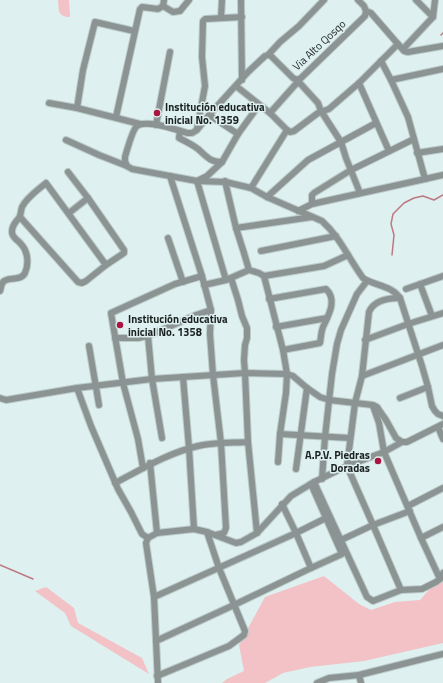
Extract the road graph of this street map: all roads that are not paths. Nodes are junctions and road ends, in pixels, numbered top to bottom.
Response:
1 (189, 0) edge
2 (222, 0) edge
3 (242, 0) edge
4 (324, 0) edge
5 (358, 0) edge
6 (416, 0) edge
7 (435, 0) edge
8 (164, 3) edge
9 (366, 11) junction
10 (242, 17) junction
11 (433, 17) junction
12 (221, 18) junction
13 (134, 31) junction
14 (398, 44) junction
15 (443, 46) edge
16 (403, 49) junction
17 (170, 52) dead end
18 (268, 55) junction
19 (381, 61) junction
20 (443, 69) edge
21 (242, 80) junction
22 (391, 80) junction
23 (298, 81) junction
24 (359, 83) junction
25 (236, 86) junction
26 (49, 103) dead end
27 (259, 105) junction
28 (77, 108) junction
29 (321, 111) junction
30 (270, 113) junction
31 (209, 115) junction
32 (116, 117) junction
33 (376, 123) junction
34 (140, 124) junction
35 (156, 125) junction
36 (197, 130) junction
37 (287, 130) junction
38 (180, 131) junction
39 (238, 134) junction
40 (414, 139) junction
41 (66, 140) dead end
42 (340, 142) junction
43 (443, 149) edge
44 (389, 151) junction
45 (417, 153) junction
46 (222, 162) junction
47 (127, 166) junction
48 (351, 170) junction
49 (68, 172) dead end
50 (443, 175) edge
51 (170, 176) junction
52 (425, 179) junction
53 (197, 181) junction
54 (224, 182) junction
55 (251, 188) junction
56 (360, 193) junction
57 (267, 197) junction
58 (88, 198) junction
59 (312, 204) junction
60 (298, 211) junction
61 (69, 213) junction
62 (313, 216) junction
63 (20, 217) junction
64 (236, 228) junction
65 (336, 236) junction
66 (168, 238) dead end
67 (261, 251) dead end
68 (348, 255) junction
69 (106, 265) junction
70 (249, 270) junction
71 (202, 276) junction
72 (264, 276) junction
73 (443, 276) edge
74 (228, 279) junction
75 (367, 281) junction
76 (183, 282) junction
77 (420, 284) junction
78 (204, 285) junction
79 (406, 289) dead end
80 (0, 291) edge
81 (400, 298) junction
82 (269, 299) junction
83 (211, 310) junction
84 (443, 313) edge
85 (432, 316) junction
86 (327, 318) junction
87 (408, 324) junction
88 (276, 327) junction
89 (148, 336) junction
90 (115, 338) junction
91 (365, 340) junction
92 (443, 345) edge
93 (89, 346) dead end
94 (282, 350) junction
95 (418, 354) junction
96 (245, 373) junction
97 (287, 374) junction
98 (213, 375) junction
99 (362, 376) junction
100 (182, 377) junction
101 (152, 378) junction
102 (123, 383) junction
103 (96, 386) junction
104 (428, 387) junction
105 (77, 388) junction
106 (306, 388) junction
107 (0, 398) edge
108 (400, 398) dead end
109 (329, 400) junction
110 (355, 403) junction
111 (99, 405) dead end
112 (373, 405) junction
113 (443, 416) edge
114 (440, 426) edge
115 (280, 434) junction
116 (300, 435) junction
117 (325, 437) junction
118 (162, 438) dead end
119 (350, 438) junction
120 (443, 439) edge
121 (248, 442) junction
122 (402, 442) junction
123 (220, 443) junction
124 (189, 448) junction
125 (384, 452) junction
126 (278, 462) dead end
127 (150, 463) junction
128 (347, 466) junction
129 (143, 468) junction
130 (296, 470) dead end
131 (322, 479) junction
132 (115, 483) junction
133 (313, 483) junction
134 (443, 488) edge
135 (282, 504) junction
136 (409, 508) junction
137 (326, 518) junction
138 (373, 525) junction
139 (443, 526) edge
140 (194, 529) junction
141 (207, 532) junction
142 (157, 533) junction
143 (257, 533) junction
144 (296, 533) junction
145 (216, 535) junction
146 (148, 538) junction
147 (421, 538) junction
148 (341, 540) junction
149 (219, 568) junction
150 (311, 568) junction
151 (442, 576) edge
152 (401, 590) junction
153 (154, 597) junction
154 (234, 605) junction
155 (156, 641) junction
156 (443, 654) edge
157 (359, 675) junction
158 (157, 676) junction
159 (158, 683) edge
160 (317, 683) edge
161 (361, 683) edge

1 - 8 street
2 - 12 street
3 - 10 street
4 - 18 street
5 - 9 street
6 - 11 street
7 - 11 street
8 - 13 street
9 - 14 street
9 - 23 street, Via Alto Qosqo
10 - 12 street
10 - 21 street
11 - 16 street
12 - 36 street
13 - 28 street
13 - 32 street
14 - 16 street
14 - 19 street
15 - 16 street
17 - 35 street
18 - 21 street
18 - 23 street, Via Alto Qosqo
19 - 22 street
19 - 24 street
20 - 22 street
21 - 25 street
22 - 40 street
23 - 29 street
23 - 30 street
24 - 29 street
24 - 33 street
25 - 27 street
25 - 31 street
26 - 28 street
27 - 30 street
27 - 39 street
28 - 32 street
29 - 37 street
29 - 42 street
30 - 37 street
31 - 36 street
31 - 39 street
32 - 34 street
33 - 42 street
33 - 44 street
34 - 35 street
34 - 47 street
35 - 38 street
36 - 38 street
37 - 55 street
38 - 46 street
39 - 46 street
40 - 44 street
40 - 45 street
41 - 47 street
42 - 48 street
42 - 57 street
43 - 45 street
44 - 48 street
45 - 52 street
46 - 53 street
47 - 51 street
48 - 56 street
48 - 59 street
49 - 58 street
50 - 52 street
51 - 53 street
51 - 71 street
52 - 56 street
53 - 54 street
53 - 74 street
54 - 55 street
54 - 64 street
55 - 57 street
56 - 59 street
57 - 60 street
58 - 61 street
58 - 69 street
59 - 60 street
60 - 62 street
61 - 63 street
61 - 69 street
62 - 64 street
62 - 65 street
63 - 69 street
63 - 80 street
64 - 70 street
65 - 67 street
65 - 68 street
66 - 76 street
68 - 72 street
68 - 75 street
70 - 72 street
70 - 74 street
71 - 76 street
71 - 78 street
72 - 82 street
73 - 77 street
74 - 78 street
74 - 96 street
75 - 81 street
75 - 109 street
76 - 90 street
77 - 79 street
77 - 85 street
78 - 83 street
81 - 87 street
81 - 91 street
82 - 86 street
82 - 88 street
83 - 89 street
83 - 98 street
84 - 85 street
85 - 87 street
86 - 88 street
86 - 94 street
87 - 91 street
87 - 95 street
88 - 94 street
89 - 90 street
89 - 101 street
90 - 102 street
91 - 99 street
92 - 95 street
93 - 103 street
94 - 97 street
95 - 99 street
95 - 104 street
96 - 97 street
96 - 98 street
96 - 121 street
97 - 106 street
97 - 115 street
98 - 100 street
98 - 123 street
99 - 110 street
100 - 101 street
100 - 124 street
101 - 102 street
101 - 118 street
102 - 103 street
102 - 129 street
103 - 105 street
103 - 111 street
104 - 108 street
104 - 113 street
105 - 107 street
105 - 132 street
106 - 109 street
106 - 116 street
109 - 110 street
109 - 117 street
110 - 112 street
110 - 119 street
112 - 122 street
112 - 125 street
114 - 120 street
114 - 122 street
115 - 116 street
115 - 126 street
116 - 117 street
116 - 130 street
117 - 119 street
117 - 131 street
119 - 128 street
121 - 123 street
121 - 143 street
122 - 125 street
123 - 124 street
123 - 145 street
124 - 127 street
124 - 140 street
125 - 128 street
125 - 136 street
127 - 129 street
127 - 142 street
128 - 131 street
128 - 138 street
129 - 132 street
131 - 133 street
132 - 146 street
133 - 135 street
133 - 137 street
133 - 148 street
134 - 136 street
135 - 143 street
135 - 144 street
136 - 138 street
136 - 147 street
137 - 144 street
137 - 150 street
138 - 148 street
138 - 152 street
139 - 147 street
140 - 141 street
140 - 142 street
141 - 145 street
141 - 149 street
142 - 146 street
143 - 145 street
144 - 149 street
144 - 150 street
146 - 153 street
147 - 151 street
148 - 152 street
149 - 153 street
149 - 154 street
150 - 154 street
151 - 152 street
153 - 155 street
154 - 155 street
154 - 158 street
155 - 158 street
156 - 157 street
157 - 160 street
157 - 161 street
158 - 159 street

